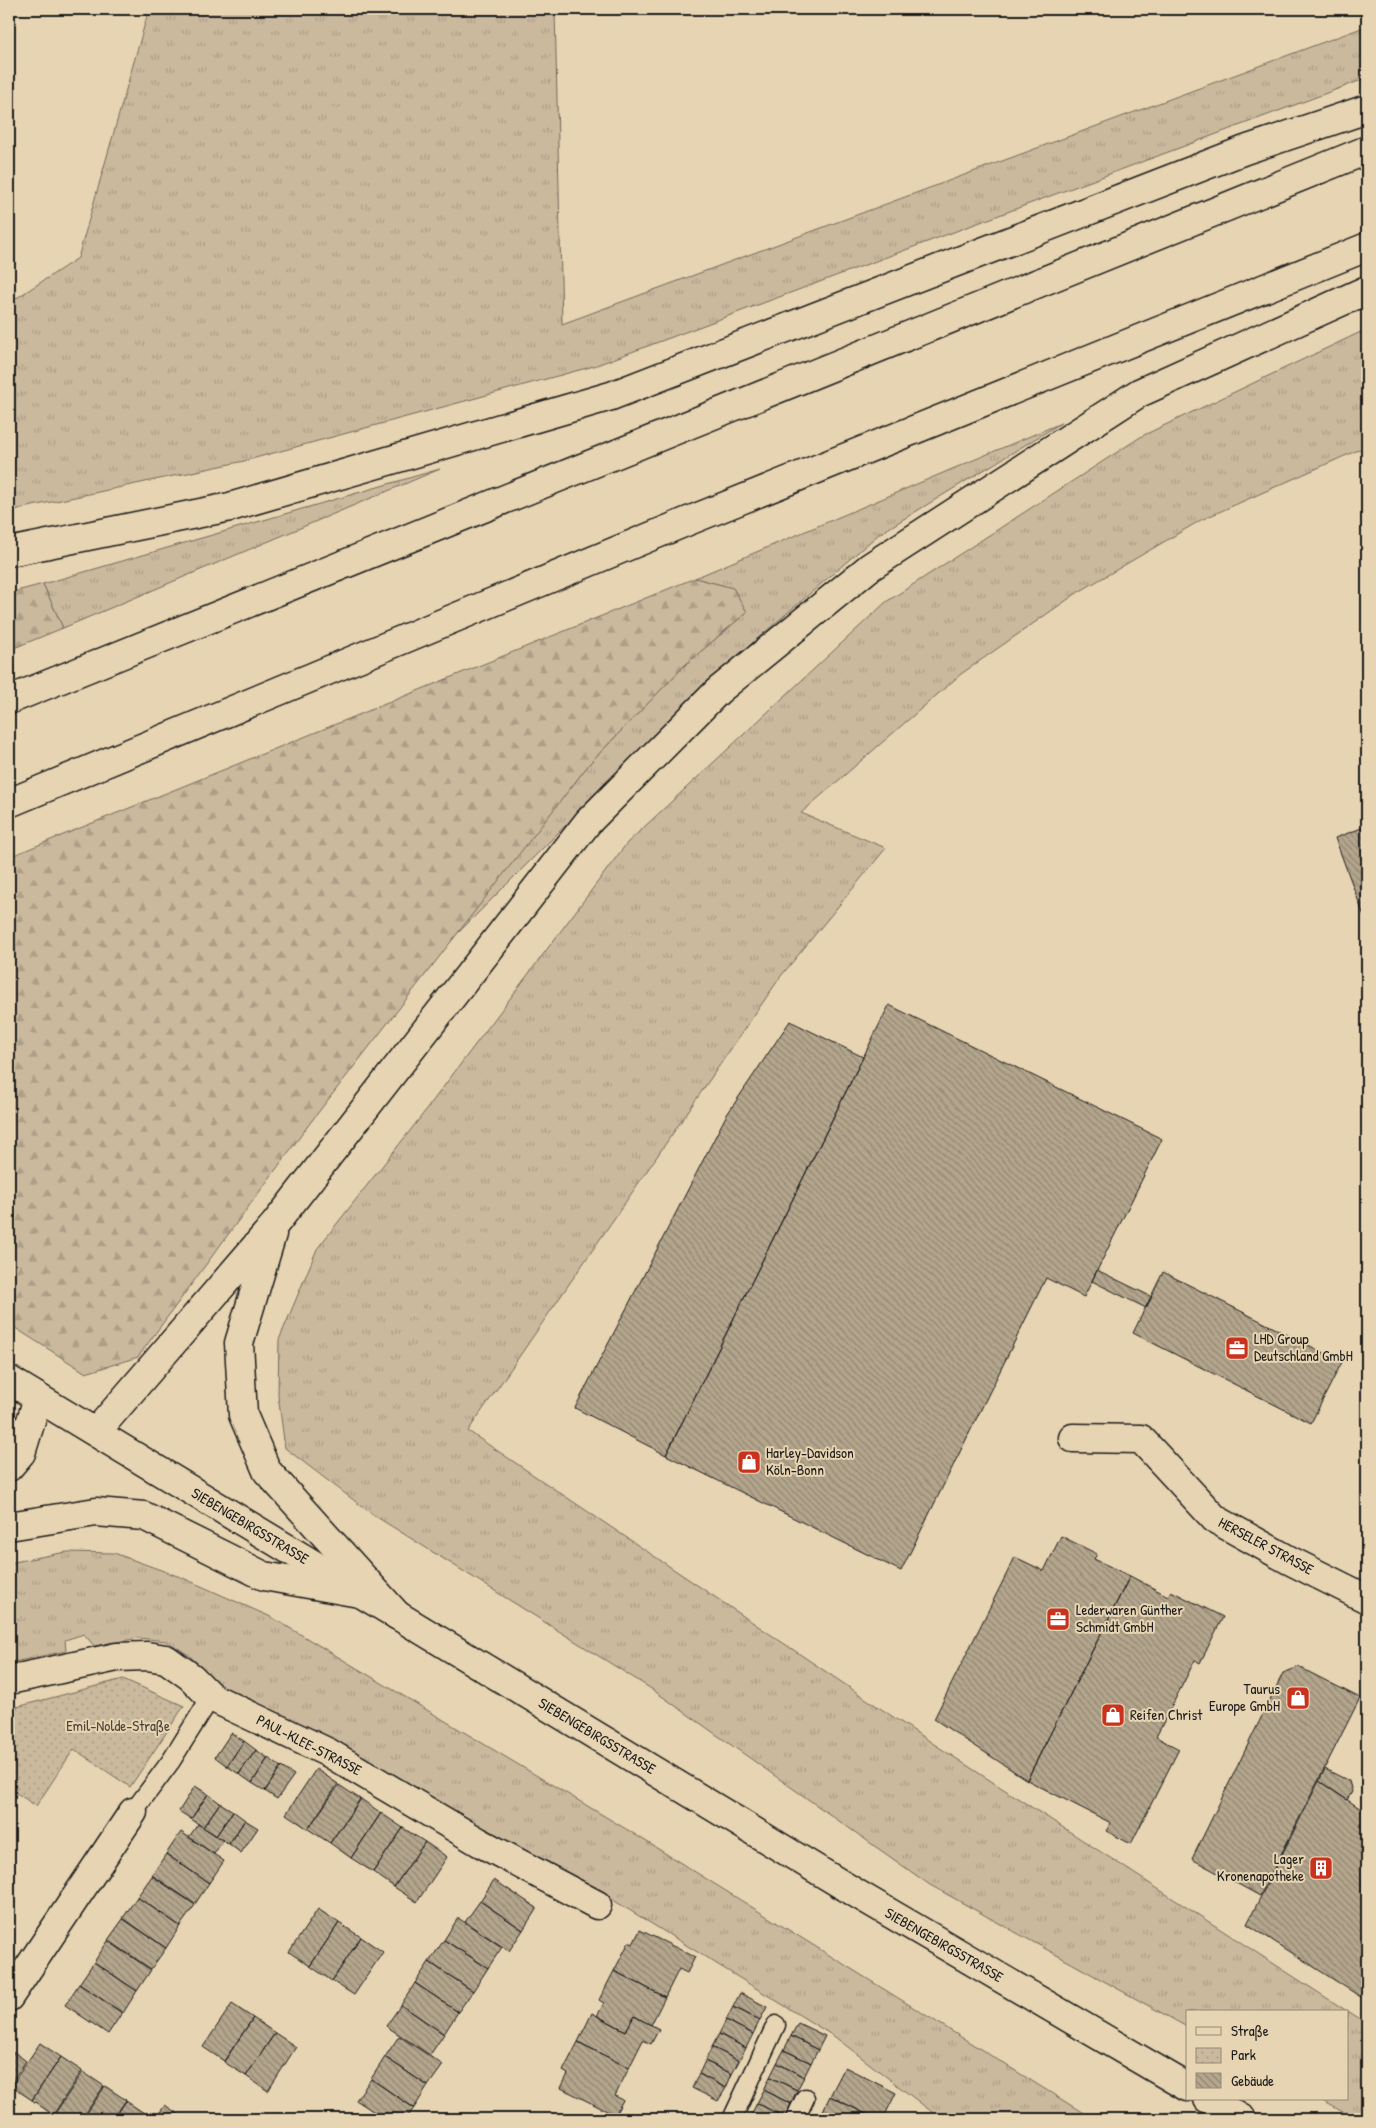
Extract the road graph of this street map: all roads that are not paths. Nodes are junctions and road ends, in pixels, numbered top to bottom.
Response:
1 (1367, 109) edge
2 (1367, 150) edge
3 (1367, 247) edge
4 (1367, 290) edge
5 (9, 552) edge
6 (9, 700) edge
7 (9, 803) edge
8 (275, 1224) junction
9 (9, 1380) edge
10 (38, 1398) junction
11 (96, 1432) junction
12 (1074, 1438) dead end
13 (9, 1467) edge
14 (9, 1526) edge
15 (359, 1593) junction
16 (1367, 1599) edge
17 (397, 1615) junction
18 (9, 1680) edge
19 (211, 1697) junction
20 (134, 1812) joint
21 (597, 1905) dead end
22 (9, 1997) edge
23 (776, 2025) dead end
24 (1186, 2086) edge
25 (805, 2098) dead end
26 (1210, 2100) edge
27 (732, 2119) edge
28 (795, 2119) edge
29 (1242, 2119) edge

1 - 5 main road
2 - 6 main road
3 - 7 main road
4 - 8 main road
8 - 11 main road
8 - 17 main road
9 - 10 main road, SIEBENGEBIRGSSTRASSE
10 - 11 main road, SIEBENGEBIRGSSTRASSE
10 - 13 main road
11 - 15 main road, SIEBENGEBIRGSSTRASSE
12 - 16 main road, HERSELER STRASSE
14 - 15 main road
15 - 17 main road, SIEBENGEBIRGSSTRASSE
17 - 24 main road, SIEBENGEBIRGSSTRASSE
18 - 19 main road, PAUL-KLEE-STRASSE
19 - 20 lane
19 - 21 main road, PAUL-KLEE-STRASSE
20 - 22 main road
23 - 27 lane
25 - 28 lane
26 - 29 main road

